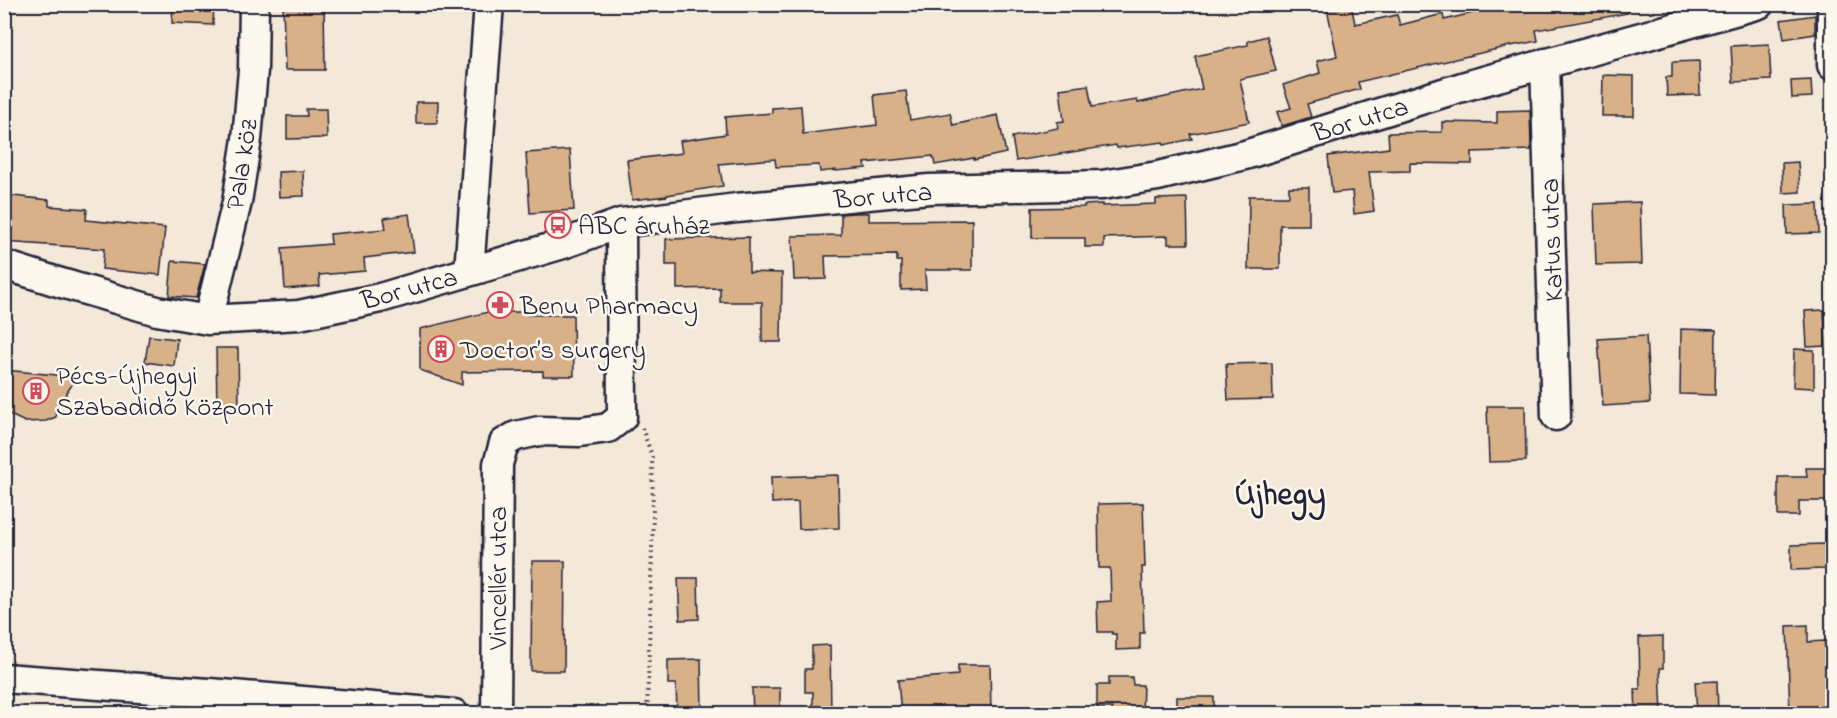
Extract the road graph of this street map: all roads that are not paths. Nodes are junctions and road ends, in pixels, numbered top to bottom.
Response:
1 (254, 4) edge
2 (489, 4) edge
3 (1759, 4) edge
4 (1832, 4) edge
5 (1545, 63) junction
6 (1833, 65) edge
7 (621, 223) junction
8 (4, 265) edge
9 (469, 272) junction
10 (208, 320) junction
11 (1556, 416) dead end
12 (4, 678) edge
13 (454, 714) edge
14 (496, 714) edge

1 - 10 street, Pala köz
2 - 9 street
3 - 5 street, Bor utca
4 - 6 street
5 - 7 street, Bor utca
5 - 11 street, Katus utca
7 - 9 street, Bor utca
7 - 14 street, Vincellér utca
8 - 10 street, Bor utca
9 - 10 street, Bor utca
12 - 13 street

